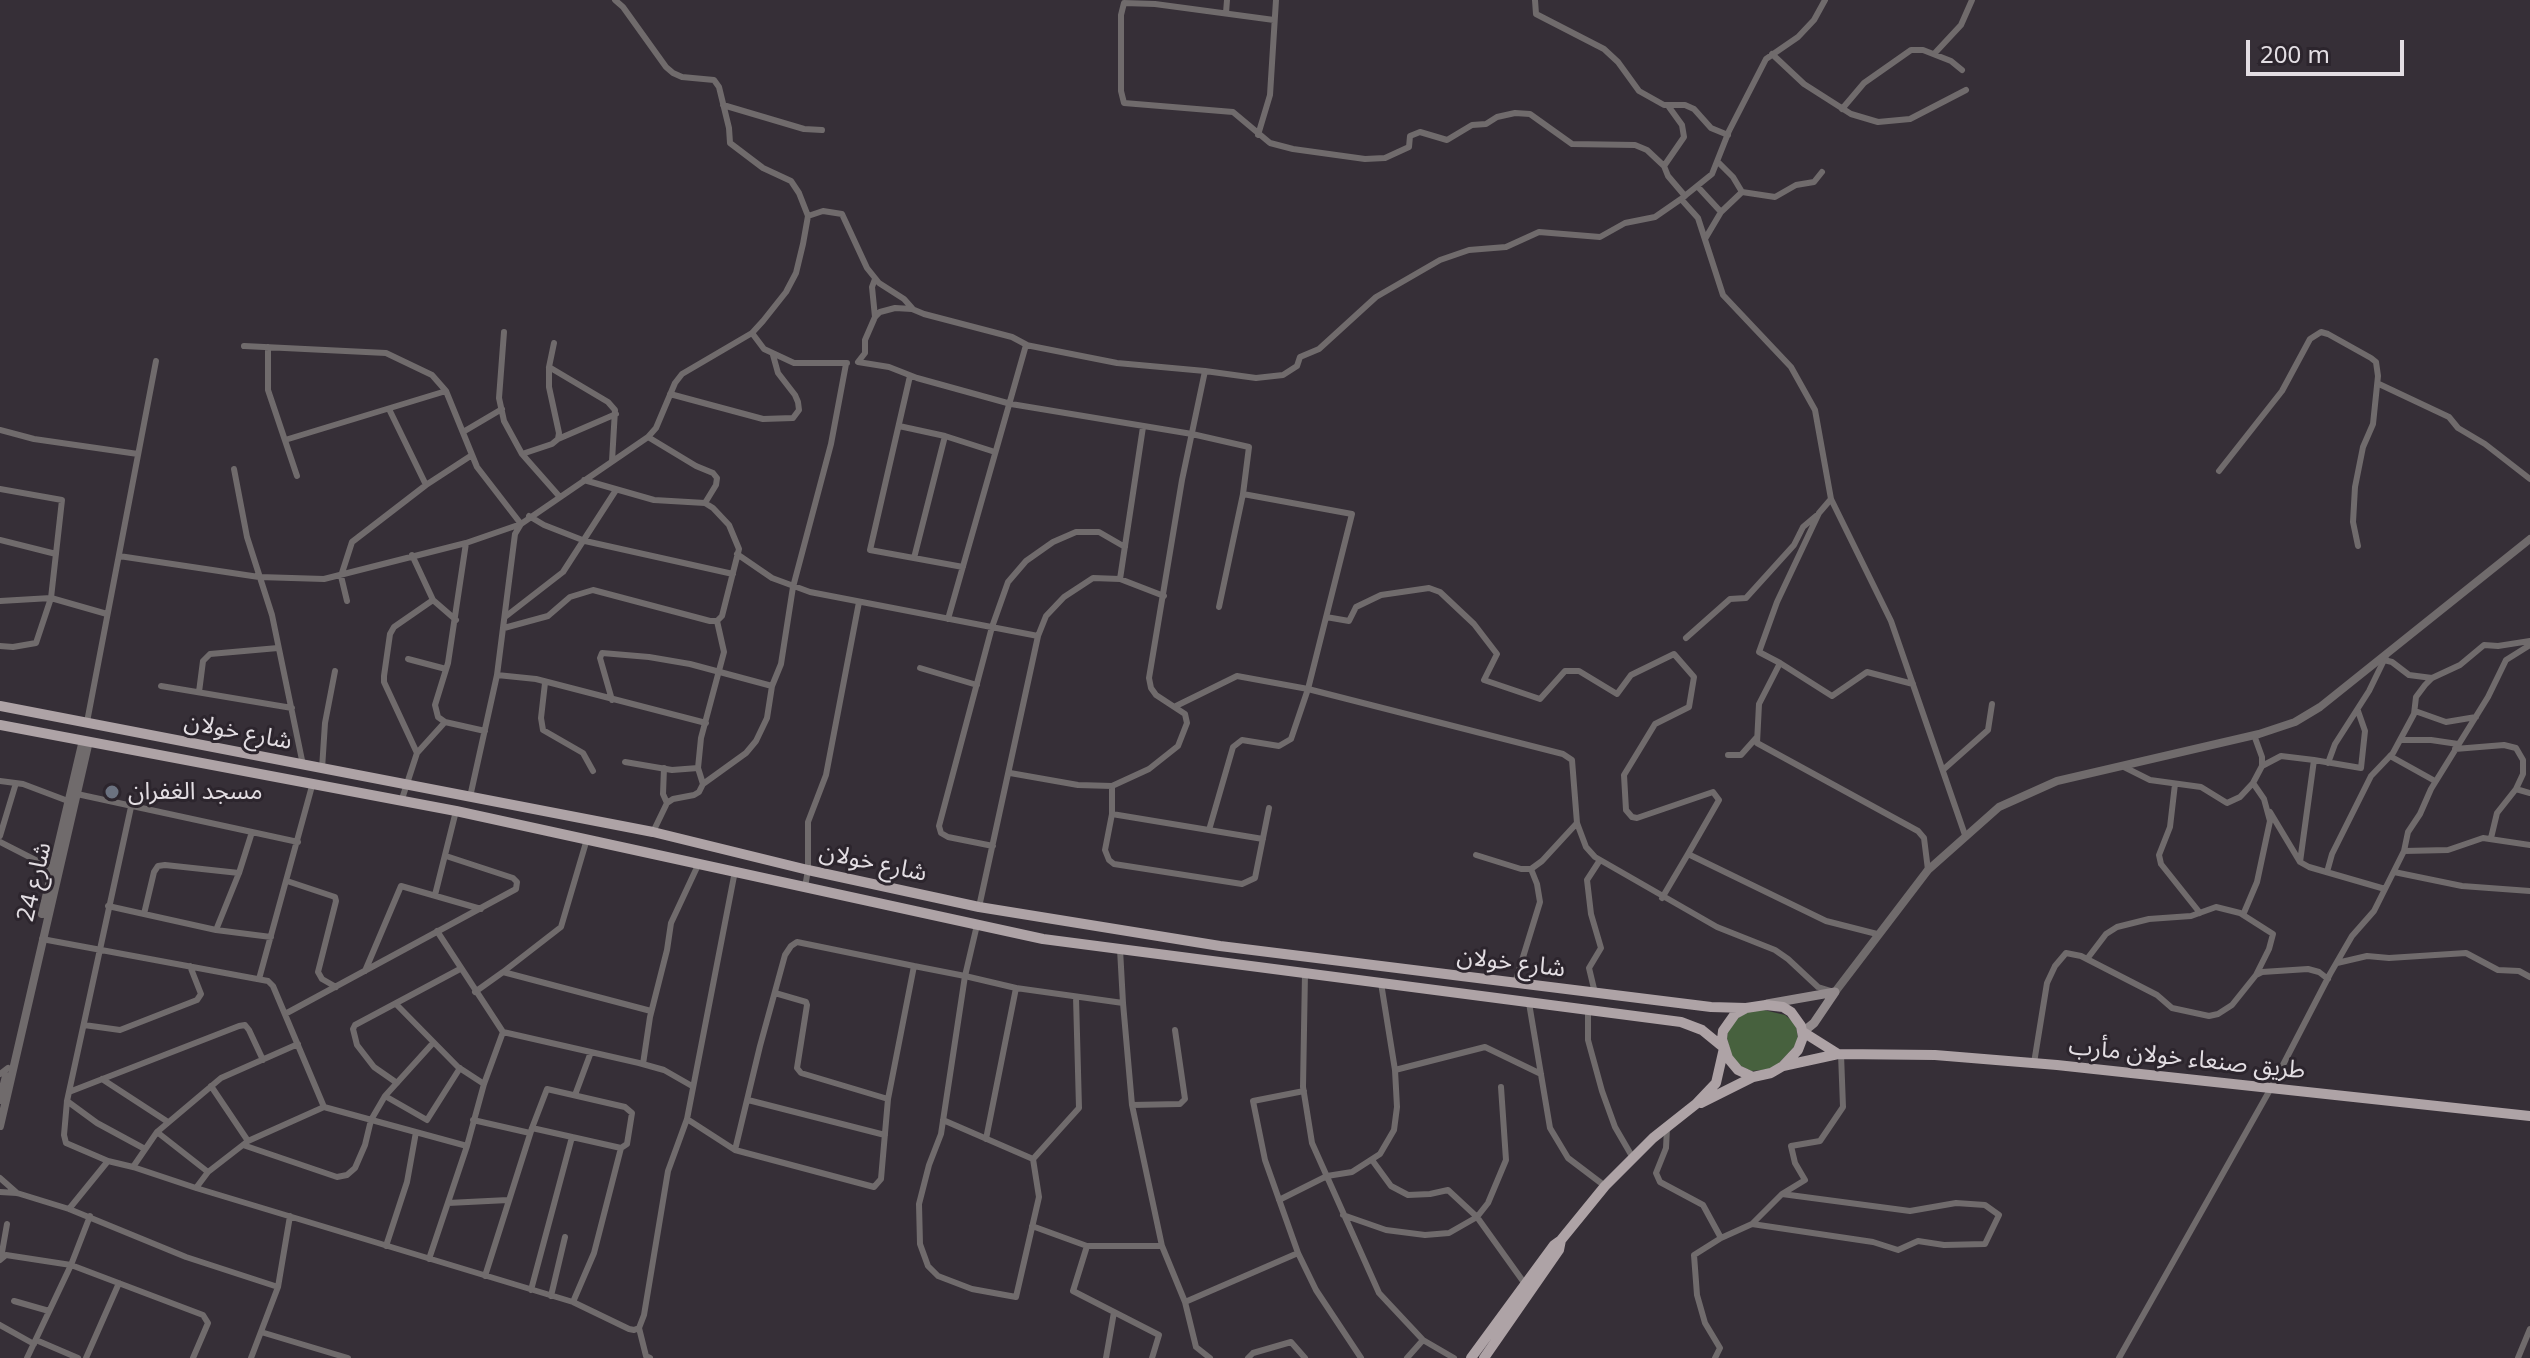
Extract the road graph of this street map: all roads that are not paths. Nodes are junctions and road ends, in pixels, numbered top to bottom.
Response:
1 (615, 0) edge
2 (1227, 0) edge
3 (1276, 0) edge
4 (1535, 0) edge
5 (1825, 0) edge
6 (1972, 0) edge
7 (1226, 13) junction
8 (1274, 20) junction
9 (1772, 54) junction
10 (1934, 54) junction
11 (1962, 70) dead end
12 (1966, 90) dead end
13 (723, 105) junction
14 (1669, 107) junction
15 (1842, 109) junction
16 (822, 130) dead end
17 (1258, 135) junction
18 (1728, 135) junction
19 (1718, 162) junction
20 (1664, 166) junction
21 (1822, 172) dead end
22 (1698, 187) junction
23 (1742, 192) junction
24 (1683, 198) junction
25 (1721, 212) junction
26 (808, 216) junction
27 (1705, 239) junction
28 (875, 279) junction
29 (912, 309) junction
30 (875, 317) junction
31 (504, 332) dead end
32 (752, 333) junction
33 (554, 343) dead end
34 (1027, 345) junction
35 (244, 346) dead end
36 (268, 347) junction
37 (773, 355) junction
38 (156, 361) dead end
39 (858, 362) junction
40 (846, 364) junction
41 (549, 367) junction
42 (1205, 371) junction
43 (910, 376) junction
44 (2379, 384) junction
45 (446, 391) junction
46 (670, 394) junction
47 (1011, 404) junction
48 (389, 409) junction
49 (502, 409) junction
50 (616, 414) junction
51 (899, 426) junction
52 (1143, 427) junction
53 (0, 430) edge
54 (463, 432) junction
55 (1192, 434) junction
56 (945, 436) junction
57 (648, 437) junction
58 (558, 439) junction
59 (285, 440) junction
60 (995, 452) junction
61 (138, 454) junction
62 (522, 454) junction
63 (472, 455) junction
64 (612, 461) junction
65 (234, 469) dead end
66 (2219, 471) dead end
67 (297, 476) dead end
68 (2530, 479) edge
69 (584, 480) junction
70 (426, 485) junction
71 (0, 489) edge
72 (616, 490) junction
73 (1243, 494) junction
74 (559, 496) junction
75 (1831, 499) junction
76 (705, 503) junction
77 (1819, 513) junction
78 (529, 516) junction
79 (521, 524) junction
80 (2530, 539) edge
81 (0, 540) edge
82 (585, 541) junction
83 (466, 543) junction
84 (2358, 546) dead end
85 (1125, 547) junction
86 (56, 554) junction
87 (737, 554) junction
88 (412, 555) junction
89 (119, 556) junction
90 (914, 558) junction
91 (963, 567) junction
92 (733, 574) junction
93 (341, 576) junction
94 (259, 577) junction
95 (1120, 579) junction
96 (793, 587) junction
97 (1164, 596) junction
98 (51, 598) junction
99 (433, 600) junction
100 (0, 601) edge
101 (347, 601) dead end
102 (859, 602) junction
103 (1219, 607) dead end
104 (107, 614) junction
105 (505, 617) junction
106 (1326, 617) junction
107 (948, 619) junction
108 (456, 620) junction
109 (717, 621) junction
110 (992, 627) junction
111 (504, 628) junction
112 (1038, 636) junction
113 (1686, 638) dead end
114 (2530, 643) edge
115 (0, 646) edge
116 (278, 648) junction
117 (2386, 656) junction
118 (408, 659) dead end
119 (1780, 663) junction
120 (920, 668) dead end
121 (446, 669) junction
122 (720, 670) junction
123 (335, 671) dead end
124 (497, 675) junction
125 (2432, 678) junction
126 (545, 683) junction
127 (1913, 684) junction
128 (977, 685) junction
129 (161, 686) dead end
130 (772, 686) junction
131 (1308, 689) junction
132 (199, 692) junction
133 (612, 700) junction
134 (1992, 704) dead end
135 (0, 706) edge
136 (1176, 706) junction
137 (292, 708) junction
138 (2358, 711) junction
139 (2415, 711) junction
140 (2476, 717) junction
141 (87, 722) junction
142 (445, 722) junction
143 (706, 723) junction
144 (0, 725) edge
145 (485, 731) junction
146 (2254, 735) junction
147 (1757, 737) junction
148 (86, 740) junction
149 (2400, 740) junction
150 (2456, 747) junction
151 (417, 753) junction
152 (1728, 755) dead end
153 (2390, 756) junction
154 (2314, 760) junction
155 (625, 762) dead end
156 (2328, 763) junction
157 (303, 765) junction
158 (2122, 766) junction
159 (2262, 766) junction
160 (664, 768) junction
161 (698, 768) junction
162 (2361, 768) junction
163 (322, 769) junction
164 (1944, 769) junction
165 (593, 771) dead end
166 (1010, 773) junction
167 (2371, 776) junction
168 (0, 781) edge
169 (2435, 781) junction
170 (16, 783) junction
171 (2253, 783) junction
172 (406, 784) junction
173 (703, 784) junction
174 (2175, 784) junction
175 (312, 786) junction
176 (1112, 786) junction
177 (2516, 789) junction
178 (2530, 793) edge
179 (77, 794) junction
180 (470, 797) junction
181 (68, 801) junction
182 (401, 802) junction
183 (667, 803) junction
184 (131, 807) junction
185 (1269, 808) dead end
186 (2268, 809) junction
187 (456, 811) junction
188 (1112, 814) junction
189 (1577, 823) junction
190 (1209, 830) junction
191 (252, 832) junction
192 (653, 832) junction
193 (1965, 835) junction
194 (0, 836) edge
195 (2491, 838) junction
196 (587, 839) junction
197 (1263, 839) junction
198 (0, 842) edge
199 (298, 842) junction
200 (2530, 845) edge
201 (993, 846) junction
202 (2404, 851) junction
203 (1688, 854) junction
204 (1476, 855) dead end
205 (446, 856) junction
206 (1600, 860) junction
207 (2300, 862) junction
208 (699, 863) junction
209 (1531, 869) junction
210 (56, 870) junction
211 (808, 870) junction
212 (1928, 870) junction
213 (735, 871) junction
214 (2327, 872) junction
215 (2394, 872) junction
216 (239, 873) junction
217 (287, 881) junction
218 (805, 887) junction
219 (2385, 889) junction
220 (2530, 891) edge
221 (435, 895) junction
222 (1662, 898) junction
223 (108, 906) junction
224 (979, 907) junction
225 (481, 909) junction
226 (2200, 913) junction
227 (144, 914) junction
228 (2243, 915) junction
229 (977, 925) junction
230 (216, 930) junction
231 (437, 931) junction
232 (1877, 934) junction
233 (271, 937) junction
234 (42, 939) junction
235 (1220, 946) junction
236 (1120, 949) junction
237 (99, 950) junction
238 (2087, 959) junction
239 (1214, 961) junction
240 (2336, 963) junction
241 (189, 966) junction
242 (914, 966) junction
243 (460, 969) junction
244 (365, 971) junction
245 (503, 972) junction
246 (1305, 973) junction
247 (2256, 975) junction
248 (965, 976) junction
249 (2530, 977) edge
250 (259, 979) junction
251 (2328, 979) junction
252 (1381, 983) junction
253 (1515, 983) junction
254 (336, 987) junction
255 (1016, 988) junction
256 (475, 992) junction
257 (1835, 992) junction
258 (775, 993) junction
259 (1595, 993) junction
260 (1076, 997) junction
261 (1123, 1003) junction
262 (1529, 1003) junction
263 (396, 1004) junction
264 (1766, 1005) junction
265 (1746, 1008) junction
266 (651, 1011) junction
267 (1588, 1011) junction
268 (285, 1014) junction
269 (84, 1025) junction
270 (1175, 1030) dead end
271 (503, 1032) junction
272 (1803, 1032) junction
273 (433, 1043) junction
274 (298, 1044) junction
275 (1724, 1048) junction
276 (591, 1052) junction
277 (1840, 1054) junction
278 (263, 1060) junction
279 (2034, 1063) junction
280 (643, 1064) junction
281 (1783, 1066) junction
282 (460, 1068) junction
283 (1395, 1070) junction
284 (4, 1071) edge
285 (1541, 1074) junction
286 (1753, 1077) junction
287 (102, 1079) junction
288 (397, 1083) junction
289 (484, 1084) junction
290 (211, 1086) junction
291 (692, 1086) junction
292 (1501, 1087) dead end
293 (2271, 1088) junction
294 (1304, 1091) junction
295 (69, 1092) junction
296 (575, 1095) junction
297 (385, 1096) junction
298 (888, 1099) junction
299 (0, 1100) edge
300 (748, 1100) junction
301 (67, 1101) junction
302 (1696, 1104) junction
303 (1132, 1105) junction
304 (324, 1107) junction
305 (2530, 1116) edge
306 (687, 1119) junction
307 (371, 1120) junction
308 (473, 1120) junction
309 (943, 1120) junction
310 (168, 1122) junction
311 (0, 1126) edge
312 (1667, 1128) junction
313 (531, 1131) junction
314 (157, 1132) junction
315 (416, 1132) junction
316 (885, 1135) junction
317 (572, 1137) junction
318 (986, 1139) junction
319 (246, 1143) junction
320 (467, 1146) junction
321 (621, 1148) junction
322 (145, 1149) junction
323 (735, 1150) junction
324 (1633, 1158) junction
325 (1033, 1159) junction
326 (1372, 1160) junction
327 (108, 1161) junction
328 (133, 1167) junction
329 (208, 1172) junction
330 (1327, 1176) junction
331 (0, 1178) edge
332 (1605, 1186) junction
333 (196, 1188) junction
334 (0, 1192) edge
335 (17, 1193) junction
336 (1782, 1194) junction
337 (508, 1200) junction
338 (1279, 1200) junction
339 (448, 1203) junction
340 (69, 1209) junction
341 (1343, 1215) junction
342 (90, 1216) junction
343 (290, 1216) junction
344 (1477, 1217) junction
345 (7, 1224) dead end
346 (1752, 1224) junction
347 (1032, 1226) junction
348 (565, 1237) dead end
349 (1721, 1238) junction
350 (1561, 1240) junction
351 (386, 1246) junction
352 (1087, 1246) junction
353 (1162, 1246) junction
354 (1298, 1253) junction
355 (1, 1259) edge
356 (429, 1259) junction
357 (71, 1265) junction
358 (485, 1276) junction
359 (119, 1283) junction
360 (1525, 1284) junction
361 (278, 1287) junction
362 (531, 1290) junction
363 (551, 1296) junction
364 (14, 1301) dead end
365 (573, 1302) junction
366 (1185, 1302) junction
367 (49, 1311) junction
368 (1114, 1312) junction
369 (0, 1325) edge
370 (639, 1328) junction
371 (2530, 1329) edge
372 (261, 1332) junction
373 (1423, 1340) junction
374 (35, 1342) junction
375 (313, 1347) junction
376 (1720, 1348) junction
377 (1359, 1357) edge
378 (27, 1358) edge
379 (78, 1358) edge
380 (86, 1358) edge
381 (193, 1358) edge
382 (251, 1358) edge
383 (308, 1358) edge
384 (348, 1358) edge
385 (650, 1358) edge
386 (1106, 1358) edge
387 (1152, 1358) edge
388 (1210, 1358) edge
389 (1248, 1358) edge
390 (1305, 1358) edge
391 (1407, 1358) edge
392 (1454, 1358) edge
393 (1471, 1358) edge
394 (1484, 1358) edge
395 (1715, 1358) edge
396 (1726, 1358) edge
397 (2119, 1358) edge
398 (2518, 1358) edge

1 - 13 street
2 - 7 street
3 - 8 street
4 - 14 street
5 - 9 street
6 - 10 street
7 - 8 street
7 - 17 street
8 - 17 street
9 - 15 street
9 - 18 street
10 - 11 street
10 - 15 street
12 - 15 street
13 - 16 street
13 - 26 street
14 - 18 street
14 - 20 street
17 - 20 street
18 - 19 street
19 - 22 street
19 - 23 street
20 - 24 street
21 - 23 street
22 - 24 street
22 - 25 street
23 - 25 street
24 - 27 street
24 - 42 street
25 - 27 street
26 - 28 street
26 - 32 street
27 - 75 street
28 - 29 street
28 - 30 street
29 - 30 street
29 - 34 street
30 - 39 street
31 - 49 street
32 - 37 street
32 - 46 street
33 - 41 street
34 - 42 street
34 - 47 street
35 - 36 street
36 - 45 street
36 - 59 street
37 - 40 street
37 - 46 street
38 - 61 street
39 - 40 street
39 - 43 street
40 - 96 street
41 - 50 street
41 - 58 street
42 - 55 street
43 - 47 street
43 - 51 street
44 - 66 street
44 - 68 street
44 - 84 street
45 - 48 street
45 - 54 street
46 - 57 street
47 - 52 street
47 - 60 street
48 - 59 street
48 - 70 street
49 - 54 street
49 - 62 street
50 - 58 street
50 - 64 street
51 - 56 street
51 - 90 street
52 - 55 street
52 - 85 street
53 - 61 street
54 - 63 street
55 - 73 street
55 - 97 street
56 - 60 street
56 - 90 street
57 - 64 street
57 - 76 street
58 - 62 street
59 - 67 street
60 - 91 street
61 - 89 street
62 - 74 street
63 - 70 street
63 - 79 street
64 - 69 street
65 - 94 street
69 - 72 street
69 - 74 street
70 - 93 street
71 - 86 street
72 - 76 street
72 - 82 street
73 - 103 street
73 - 106 street
74 - 78 street
75 - 77 street
75 - 127 street
76 - 87 street
77 - 113 street
77 - 119 street
78 - 79 street
78 - 82 street
79 - 83 street
79 - 105 street
80 - 117 street
81 - 86 street
82 - 92 street
82 - 105 street
83 - 88 street
83 - 108 street
85 - 95 street
85 - 110 street
86 - 98 street
87 - 92 street
87 - 96 street
88 - 93 street
88 - 99 street
89 - 94 street
89 - 104 street
90 - 91 street
91 - 107 street
92 - 109 street
93 - 94 street
93 - 101 street
94 - 116 street
95 - 97 street
95 - 112 street
96 - 102 street
96 - 130 street
97 - 136 street
98 - 100 street
98 - 104 street
98 - 115 street
99 - 108 street
99 - 151 street
102 - 107 street
102 - 211 street
104 - 141 street
105 - 111 street
106 - 131 street
106 - 203 street
107 - 110 street
108 - 121 street
109 - 111 street
109 - 122 street
110 - 112 street
110 - 128 street
111 - 124 street
112 - 166 street
114 - 125 street
114 - 140 street
116 - 132 street
116 - 137 street
117 - 125 street
117 - 138 street
117 - 146 street
118 - 121 street
119 - 127 street
119 - 147 street
120 - 128 street
121 - 142 street
122 - 130 street
122 - 133 street
122 - 143 street
123 - 163 street
124 - 126 street
124 - 145 street
125 - 139 street
126 - 133 street
126 - 165 street
127 - 164 street
128 - 201 street
129 - 132 street
130 - 173 street
131 - 136 street
131 - 189 street
131 - 190 street
132 - 137 street
133 - 143 street
134 - 164 street
135 - 141 main road, شارع خولان
136 - 176 street
137 - 157 street
138 - 156 street
138 - 162 street
139 - 140 street
139 - 149 street
140 - 150 street
141 - 157 main road, شارع خولان
142 - 145 street
142 - 151 street
143 - 161 street
144 - 148 main road, شارع خولان
145 - 180 street
146 - 158 street
146 - 159 street
147 - 152 street
147 - 212 street
148 - 175 main road, شارع خولان
148 - 179 street, شارع 24
148 - 181 street, شارع 24
149 - 150 street
149 - 153 street
150 - 169 street
150 - 177 street
151 - 172 street
153 - 167 street
153 - 169 street
154 - 156 street
154 - 159 street
154 - 207 street
155 - 160 street
156 - 162 street
157 - 163 main road, شارع خولان
158 - 174 street
158 - 193 street
159 - 171 street
160 - 161 street
160 - 183 street
161 - 173 street
162 - 167 street
163 - 172 main road, شارع خولان
164 - 193 street
166 - 176 street
166 - 201 street
167 - 214 street
168 - 170 street
169 - 202 street
170 - 181 street
170 - 194 street
171 - 174 street
171 - 186 street
172 - 180 main road, شارع خولان
172 - 182 street
173 - 183 street
174 - 226 street
175 - 182 main road, شارع خولان
175 - 199 street
176 - 188 street
177 - 178 street
177 - 195 street
179 - 184 street
179 - 210 street, شارع 24
180 - 192 main road, شارع خولان
181 - 210 street, شارع 24
182 - 187 main road, شارع خولان
183 - 192 street
184 - 191 street
184 - 223 street
185 - 197 street
186 - 207 street
186 - 228 street
187 - 196 main road, شارع خولان
187 - 205 street
188 - 190 street
188 - 197 street
189 - 206 street
189 - 209 street
190 - 197 street
191 - 199 street
191 - 216 street
192 - 211 main road, شارع خولان
193 - 212 street
195 - 200 street
195 - 202 street
196 - 208 main road, شارع خولان
196 - 245 street
198 - 210 street
199 - 217 street
201 - 224 street
202 - 215 street
203 - 222 street
203 - 232 street
204 - 209 street
205 - 221 street
205 - 225 street
206 - 222 street
206 - 259 street
207 - 214 street
208 - 213 main road, شارع خولان
208 - 266 street
209 - 253 street
210 - 234 street, شارع 24
210 - 284 street, شارع 24
211 - 218 street
211 - 224 main road, شارع خولان
212 - 232 street
213 - 218 main road, شارع خولان
213 - 291 street
214 - 219 street
215 - 219 street
215 - 220 street
216 - 227 street
216 - 230 street
217 - 233 street
217 - 254 street
218 - 229 main road, شارع خولان
219 - 240 street
221 - 225 street
221 - 244 street
222 - 257 street
223 - 227 street
223 - 237 street
224 - 235 main road, شارع خولان
225 - 231 street
226 - 228 street
226 - 238 street
227 - 230 street
228 - 247 street
229 - 236 main road, شارع خولان
229 - 248 street
230 - 233 street
231 - 243 street
231 - 244 street
232 - 257 street
233 - 250 street
234 - 237 street
234 - 311 street, شارع 24
235 - 239 main road
235 - 253 main road, شارع خولان
236 - 239 main road, شارع خولان
236 - 261 street
237 - 241 street
237 - 269 street
238 - 247 street
238 - 279 street
239 - 246 main road, شارع خولان
240 - 249 street
240 - 251 street
241 - 250 street
241 - 269 street
242 - 248 street
242 - 258 street
242 - 298 street
243 - 256 street
243 - 263 street
244 - 254 street
245 - 256 street
245 - 266 street
246 - 252 main road, شارع خولان
246 - 294 street
247 - 251 street
248 - 255 street
248 - 309 street
250 - 268 street
251 - 293 street
252 - 262 main road, شارع خولان
252 - 283 street
253 - 259 main road, شارع خولان
254 - 268 street
255 - 260 street
255 - 318 street
256 - 271 street
257 - 264 main road
257 - 272 main road
258 - 298 street
258 - 300 street
259 - 265 main road, شارع خولان
260 - 261 street
260 - 325 street
261 - 303 street
262 - 267 main road, شارع خولان
262 - 285 street
263 - 273 street
263 - 288 street
264 - 265 main road
264 - 272 main road
265 - 275 main road
266 - 280 street
267 - 275 main road, شارع خولان
267 - 324 street
268 - 274 street
269 - 295 street
270 - 303 street
271 - 276 street
271 - 289 street
272 - 277 main road
272 - 281 main road
273 - 282 street
273 - 288 street
274 - 278 street
274 - 304 street
275 - 286 main road
275 - 302 main road
276 - 280 street
276 - 296 street
277 - 279 main road, طريق صنعاء خولان مأرب
277 - 281 main road, طريق صنعاء خولان مأرب
277 - 336 street
278 - 287 street
278 - 290 street
279 - 293 main road, طريق صنعاء خولان مأرب
280 - 291 street
281 - 286 main road
282 - 289 street
282 - 297 street
283 - 285 street
283 - 326 street
284 - 299 street, شارع 24
285 - 332 street
286 - 302 main road
287 - 295 street
287 - 310 street
288 - 297 street
289 - 308 street
290 - 310 street
290 - 319 street
291 - 306 street
292 - 344 street
293 - 305 main road, طريق صنعاء خولان مأرب
293 - 397 street
294 - 330 street
294 - 338 street
295 - 301 street
296 - 313 street
296 - 321 street
297 - 307 street
298 - 316 street
300 - 316 street
300 - 323 street
301 - 322 street
301 - 327 street
302 - 312 main road
303 - 353 street
304 - 307 street
304 - 319 street
306 - 323 street
306 - 370 street
307 - 315 street
307 - 319 street
308 - 313 street
308 - 320 street
309 - 318 street
309 - 347 street
310 - 314 street
312 - 324 main road
312 - 349 street
313 - 317 street
313 - 337 street
314 - 322 street
314 - 329 street
315 - 320 street
315 - 351 street
316 - 323 street
317 - 321 street
317 - 362 street
318 - 325 street
319 - 329 street
320 - 339 street
321 - 365 street
322 - 328 street
324 - 332 main road
325 - 347 street
326 - 330 street
326 - 344 street
327 - 328 street
327 - 340 street
328 - 333 street
329 - 333 street
330 - 338 street
330 - 341 street
331 - 335 street
332 - 350 main road
333 - 343 street
334 - 335 street
335 - 340 street
336 - 346 street
336 - 346 street
337 - 339 street
337 - 358 street
338 - 354 street
339 - 356 street
340 - 342 street
341 - 344 street
341 - 373 street
342 - 357 street
342 - 361 street
343 - 351 street
343 - 361 street
344 - 360 street
345 - 355 street
346 - 349 street
347 - 352 street
348 - 363 street
349 - 376 street
350 - 360 main road
350 - 394 main road
351 - 356 street
352 - 353 street
352 - 368 street
353 - 366 street
354 - 366 street
354 - 377 street
355 - 357 street
356 - 358 street
357 - 359 street
357 - 367 street
358 - 362 street
359 - 380 street
359 - 381 street
360 - 393 main road
361 - 372 street
362 - 363 street
363 - 365 street
364 - 367 street
365 - 370 street
366 - 388 street
367 - 374 street
368 - 386 street
368 - 387 street
369 - 374 street
370 - 385 street
371 - 398 street
372 - 375 street
372 - 382 street
373 - 391 street
373 - 392 street
374 - 378 street
374 - 379 street
375 - 383 street
375 - 384 street
376 - 395 street
376 - 396 street
389 - 390 street

